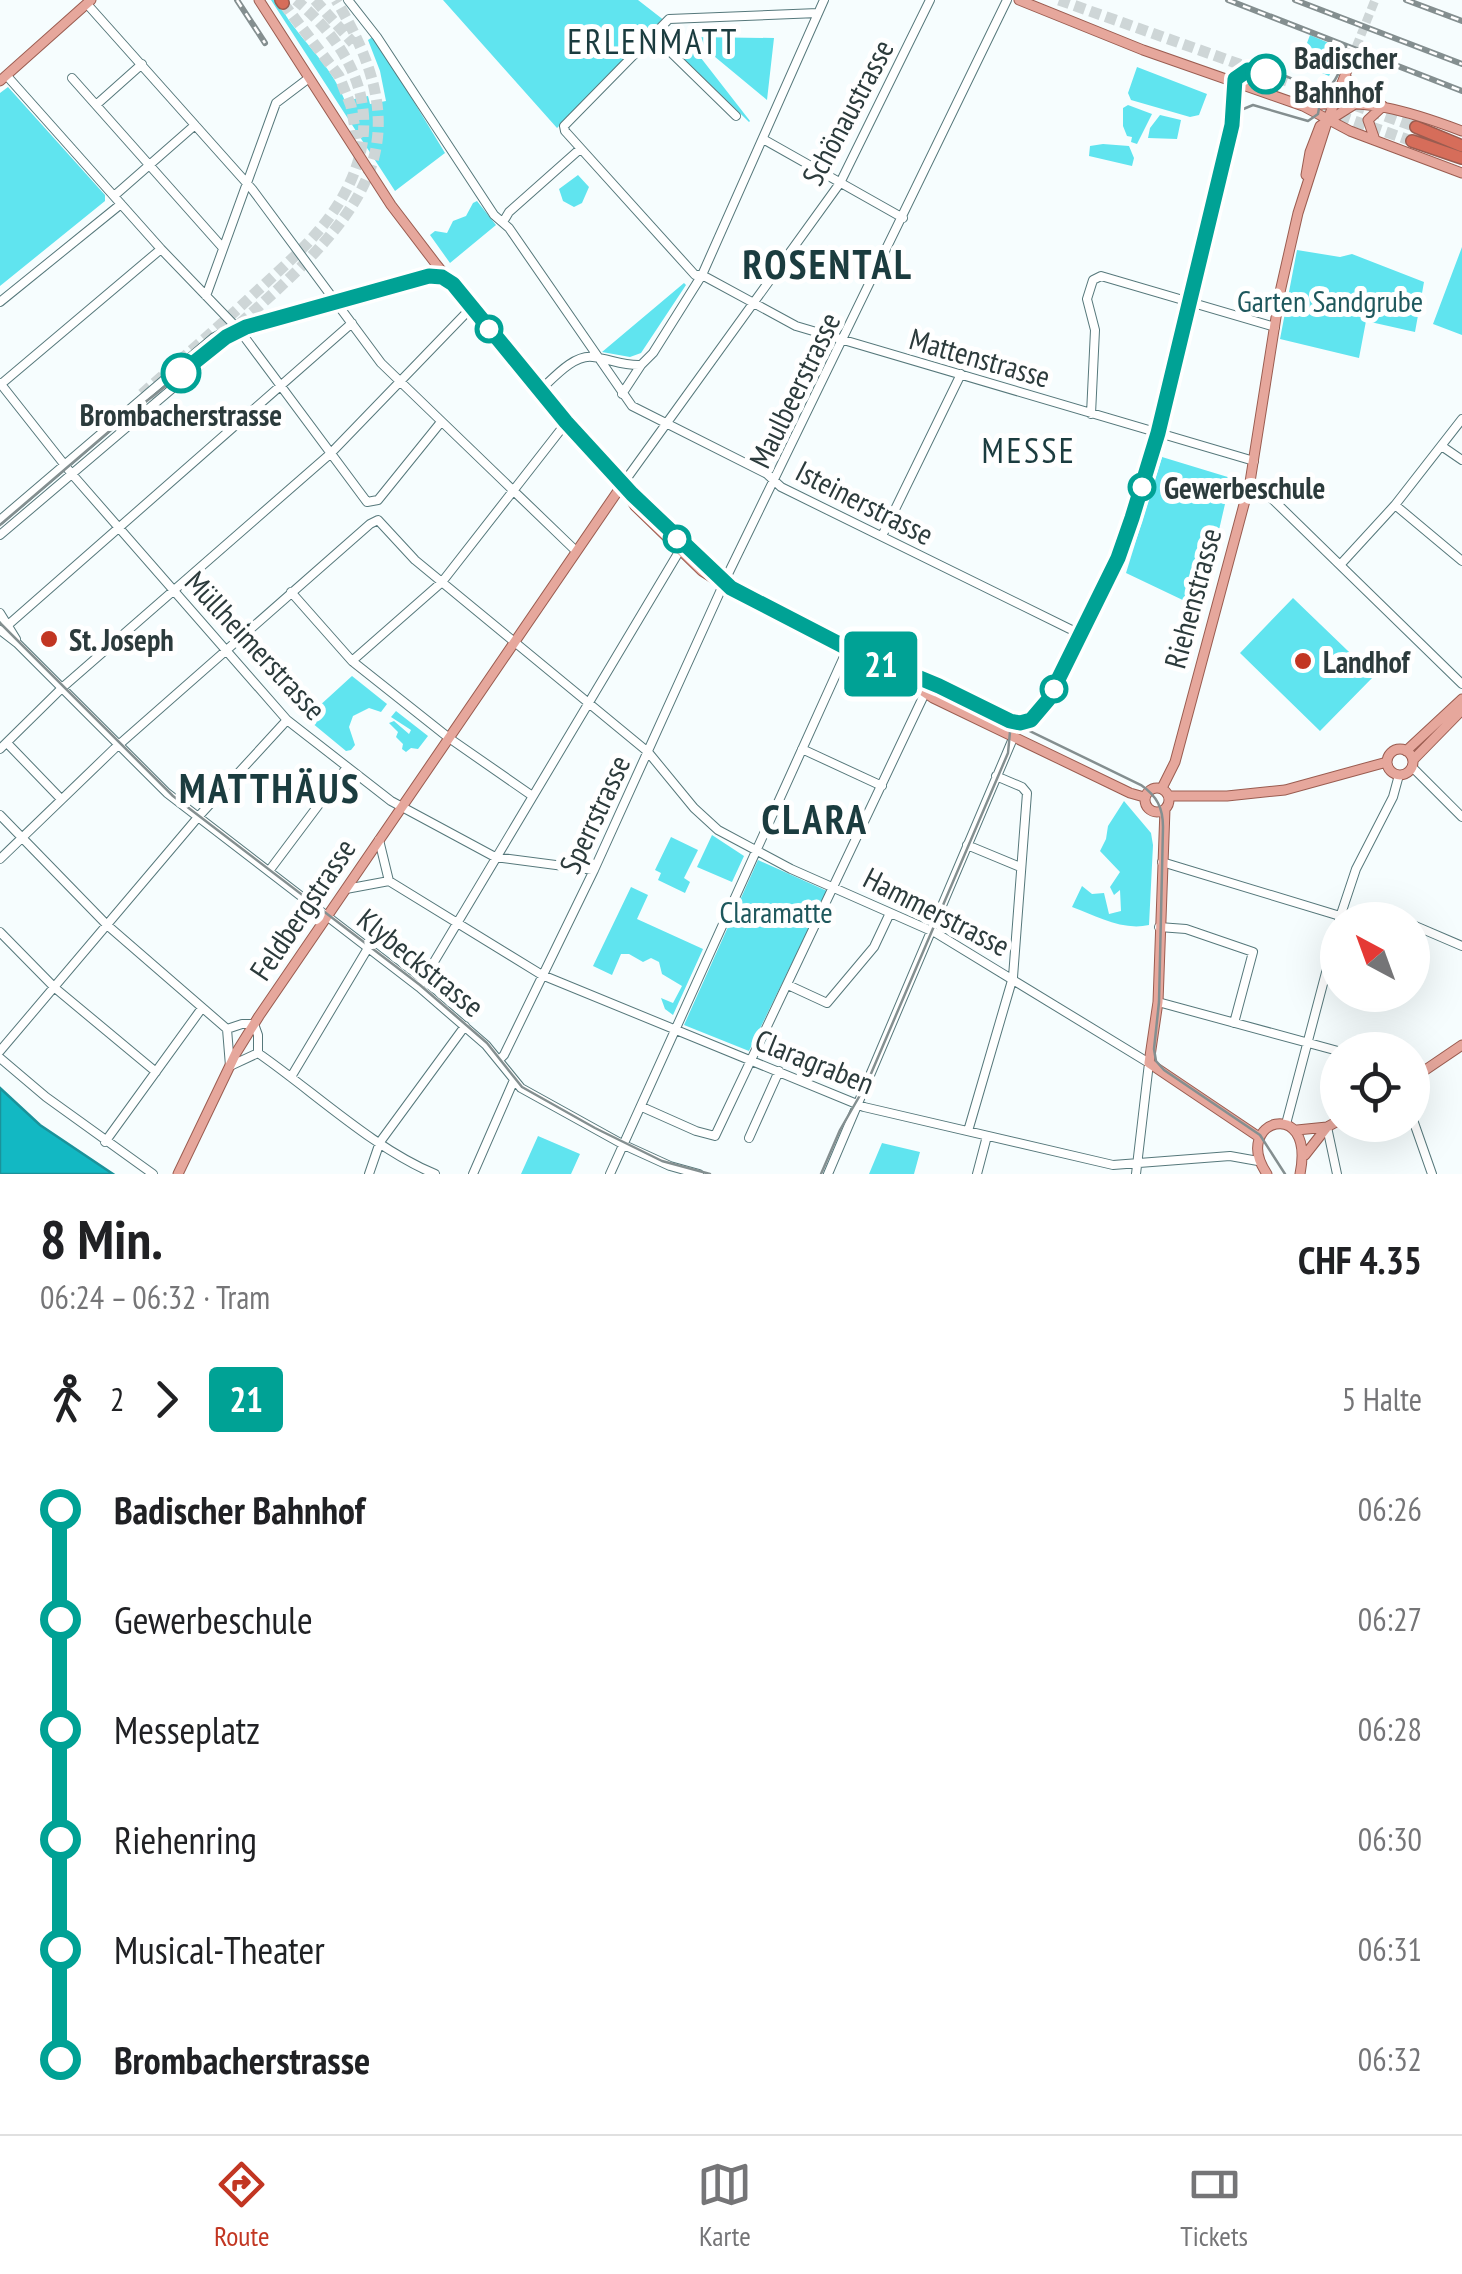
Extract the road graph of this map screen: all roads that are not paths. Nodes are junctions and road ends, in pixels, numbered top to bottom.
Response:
1 (259, 0) edge
2 (348, 0) edge
3 (824, 0) edge
4 (930, 0) edge
5 (1007, 0) edge
6 (1019, 0) edge
7 (89, 2) edge
8 (818, 13) junction
9 (654, 35) junction
10 (1352, 60) tunnel mouth
11 (142, 64) junction
12 (1346, 77) junction
13 (72, 78) dead end
14 (309, 78) junction
15 (4, 79) edge
16 (1236, 83) junction
17 (1335, 102) junction
18 (1358, 102) junction
19 (96, 105) junction
20 (1303, 106) junction
21 (1382, 106) junction
22 (736, 116) dead end
23 (1328, 119) junction
24 (194, 126) junction
25 (1462, 131) edge
26 (1350, 132) junction
27 (763, 139) junction
28 (1376, 141) junction
29 (1462, 143) edge
30 (1320, 148) junction
31 (580, 150) junction
32 (1462, 158) edge
33 (150, 165) junction
34 (1462, 172) edge
35 (840, 182) junction
36 (246, 183) junction
37 (1306, 183) junction
38 (114, 196) junction
39 (121, 204) junction
40 (903, 218) junction
41 (503, 222) junction
42 (223, 248) junction
43 (161, 249) junction
44 (442, 272) junction
45 (702, 276) junction
46 (206, 296) junction
47 (0, 302) edge
48 (336, 303) junction
49 (752, 304) junction
50 (1189, 304) junction
51 (471, 308) junction
52 (352, 323) junction
53 (1274, 328) junction
54 (240, 331) junction
55 (844, 341) junction
56 (596, 357) junction
57 (642, 364) junction
58 (961, 374) junction
59 (399, 381) junction
60 (0, 384) edge
61 (281, 386) junction
62 (538, 392) junction
63 (622, 394) junction
64 (1091, 414) junction
65 (1462, 419) edge
66 (441, 422) junction
67 (566, 423) junction
68 (666, 425) junction
69 (1159, 434) junction
70 (1443, 447) junction
71 (330, 454) junction
72 (1462, 460) edge
73 (1254, 462) junction
74 (67, 468) junction
75 (774, 481) junction
76 (1250, 482) junction
77 (622, 485) junction
78 (513, 492) junction
79 (1395, 505) junction
80 (0, 520) edge
81 (118, 527) junction
82 (0, 535) edge
83 (882, 536) junction
84 (680, 550) junction
85 (576, 551) junction
86 (1118, 559) dead end
87 (1462, 561) edge
88 (1340, 565) junction
89 (442, 582) junction
90 (724, 584) junction
91 (174, 589) junction
92 (291, 592) junction
93 (0, 613) edge
94 (4, 627) edge
95 (1082, 634) dead end
96 (514, 642) junction
97 (225, 650) junction
98 (847, 650) junction
99 (352, 661) junction
100 (1462, 684) edge
101 (62, 688) junction
102 (925, 693) junction
103 (1462, 698) edge
104 (587, 703) junction
105 (1462, 710) edge
106 (287, 720) junction
107 (1014, 736) junction
108 (449, 738) junction
109 (118, 745) junction
110 (3, 746) edge
111 (802, 750) junction
112 (1406, 751) junction
113 (648, 752) junction
114 (1387, 762) junction
115 (1412, 764) junction
116 (347, 767) junction
117 (1399, 775) junction
118 (996, 776) junction
119 (882, 786) junction
120 (1166, 792) junction
121 (531, 795) junction
122 (1144, 797) junction
123 (61, 798) junction
124 (402, 807) junction
125 (1148, 809) junction
126 (1165, 809) junction
127 (0, 815) edge
128 (1462, 816) edge
129 (198, 818) junction
130 (1164, 828) junction
131 (21, 838) junction
132 (379, 840) junction
133 (967, 845) junction
134 (756, 852) junction
135 (495, 857) junction
136 (0, 859) edge
137 (1162, 862) junction
138 (1020, 867) junction
139 (268, 870) junction
140 (594, 870) junction
141 (389, 881) junction
142 (346, 888) junction
143 (832, 888) junction
144 (1345, 902) edge
145 (890, 913) junction
146 (1320, 915) edge
147 (327, 916) junction
148 (456, 922) junction
149 (107, 925) junction
150 (1159, 927) junction
151 (930, 930) junction
152 (0, 932) edge
153 (1430, 932) edge
154 (1462, 946) edge
155 (368, 948) junction
156 (542, 975) junction
157 (1013, 978) junction
158 (788, 984) junction
159 (419, 986) junction
160 (55, 988) junction
161 (1320, 993) edge
162 (1158, 1002) junction
163 (202, 1008) junction
164 (1234, 1022) junction
165 (254, 1024) junction
166 (465, 1026) junction
167 (228, 1029) junction
168 (676, 1030) junction
169 (1307, 1042) junction
170 (1462, 1045) edge
171 (1320, 1046) edge
172 (258, 1053) junction
173 (0, 1054) edge
174 (499, 1060) junction
175 (752, 1060) junction
176 (1149, 1063) junction
177 (230, 1066) junction
178 (1430, 1067) edge
179 (779, 1071) junction
180 (156, 1072) junction
181 (291, 1077) junction
182 (514, 1080) junction
183 (859, 1105) junction
184 (642, 1107) junction
185 (1291, 1127) junction
186 (1320, 1127) edge
187 (968, 1131) junction
188 (987, 1136) junction
189 (1320, 1136) edge
190 (1259, 1137) junction
191 (749, 1138) dead end
192 (105, 1142) junction
193 (380, 1142) junction
194 (1330, 1142) edge
195 (1421, 1142) edge
196 (624, 1144) junction
197 (1304, 1157) junction
198 (1258, 1161) junction
199 (1137, 1170) edge
200 (1265, 1173) edge
201 (154, 1174) edge
202 (178, 1174) edge
203 (369, 1174) edge
204 (435, 1174) edge
205 (474, 1174) edge
206 (610, 1174) edge
207 (694, 1174) edge
208 (828, 1174) edge
209 (977, 1174) edge
210 (1300, 1174) edge
211 (1337, 1174) edge
212 (1432, 1174) edge

1 - 14 main road
2 - 41 street, Isteinerstrasse
3 - 8 street
4 - 35 street, Schönaustrasse
5 - 40 street, Maulbeerstrasse
6 - 16 main road
7 - 11 street
7 - 15 main road
8 - 9 street
8 - 27 street
9 - 22 street
9 - 31 street
10 - 12 main road, Riehenstrasse
11 - 19 street
11 - 24 street
12 - 17 main road, Riehenstrasse
12 - 18 main road
13 - 19 street
14 - 36 street
14 - 44 main road
15 - 38 street
16 - 20 main road
16 - 50 street
17 - 18 main road
17 - 20 main road
17 - 23 main road, Riehenstrasse
18 - 21 main road
18 - 23 main road
19 - 33 street
20 - 23 main road
21 - 25 main road
21 - 28 main road
23 - 26 main road
23 - 30 main road, Riehenstrasse
23 - 37 main road, Riehenstrasse
24 - 33 street
24 - 36 street
26 - 28 main road
26 - 30 main road
27 - 35 street
27 - 45 street
28 - 34 main road
29 - 32 highway
30 - 37 main road, Riehenstrasse
31 - 41 street
31 - 45 street, Mattenstrasse
33 - 38 street
33 - 42 street
35 - 40 street
35 - 49 street, Schönaustrasse
36 - 42 street
36 - 48 street
37 - 53 main road, Riehenstrasse
38 - 39 street
39 - 43 street
39 - 47 street
40 - 55 street, Maulbeerstrasse
41 - 56 street, Isteinerstrasse
42 - 46 street
43 - 46 street
43 - 60 street
44 - 48 street
44 - 51 main road
45 - 49 street, Mattenstrasse
45 - 57 street
46 - 54 street
48 - 52 street
48 - 54 street
49 - 55 street, Mattenstrasse
49 - 68 street, Schönaustrasse
50 - 53 street
50 - 64 street
50 - 69 street
51 - 59 street
51 - 62 main road
52 - 59 street
52 - 61 street
53 - 73 main road, Riehenstrasse
54 - 61 street
54 - 74 street
55 - 58 street, Mattenstrasse
55 - 75 street, Maulbeerstrasse
56 - 57 street
56 - 62 street
56 - 63 street, Isteinerstrasse
57 - 63 street
58 - 64 street, Mattenstrasse
58 - 83 street
59 - 66 street
59 - 71 street
60 - 74 street, Müllheimerstrasse
61 - 71 street
61 - 81 street
62 - 67 main road
63 - 68 street, Isteinerstrasse
64 - 69 street, Mattenstrasse
65 - 70 street
66 - 71 street
66 - 78 street
67 - 77 main road
67 - 78 street
68 - 75 street, Isteinerstrasse
68 - 77 street, Schönaustrasse
69 - 73 street, Mattenstrasse
69 - 86 street
70 - 72 street
70 - 79 street
71 - 91 street
73 - 76 main road, Riehenstrasse
74 - 80 street
74 - 81 street, Müllheimerstrasse
74 - 82 street
75 - 83 street, Isteinerstrasse
75 - 90 street, Maulbeerstrasse
76 - 88 street
76 - 120 main road, Riehenstrasse
77 - 84 main road
77 - 85 main road, Feldbergstrasse
77 - 90 main road
78 - 85 street
78 - 89 street
79 - 87 street
79 - 88 street
81 - 91 street, Müllheimerstrasse
81 - 94 street
83 - 95 street, Isteinerstrasse
84 - 90 main road
84 - 104 street
85 - 96 main road, Feldbergstrasse
88 - 100 street
89 - 92 street, Hammerstrasse
89 - 96 street, Hammerstrasse
89 - 99 street
90 - 98 main road
90 - 113 street, Sperrstrasse
91 - 97 street, Müllheimerstrasse
91 - 101 street
92 - 97 street
92 - 99 street
93 - 94 street, Klybeckstrasse
94 - 101 street, Klybeckstrasse
96 - 104 street, Hammerstrasse
96 - 108 main road, Feldbergstrasse
97 - 106 street, Müllheimerstrasse
97 - 109 street
98 - 102 main road
98 - 111 street
99 - 108 street
101 - 109 street, Klybeckstrasse
101 - 110 street
102 - 107 main road
102 - 119 street
103 - 112 main road
104 - 113 street, Hammerstrasse
104 - 121 street
105 - 115 main road
106 - 116 street, Müllheimerstrasse
106 - 129 street
107 - 118 street
107 - 122 main road
108 - 121 street
108 - 124 main road, Feldbergstrasse
109 - 123 street
109 - 129 street, Klybeckstrasse
110 - 123 street
111 - 119 street
111 - 134 street
112 - 114 main road
112 - 115 main road
113 - 134 street, Hammerstrasse
113 - 140 street, Sperrstrasse
114 - 117 main road
114 - 120 main road
115 - 117 main road
115 - 128 street
116 - 124 street, Müllheimerstrasse
116 - 139 street
117 - 144 street
118 - 133 street
118 - 138 street
119 - 143 street
120 - 122 main road
120 - 126 main road
121 - 135 street
122 - 125 main road
123 - 131 street
124 - 132 main road, Feldbergstrasse
124 - 135 street, Müllheimerstrasse
125 - 126 main road
125 - 130 main road
126 - 130 main road
127 - 131 street
129 - 139 street, Klybeckstrasse
129 - 149 street
130 - 137 main road
131 - 136 street
131 - 149 street
132 - 141 street
132 - 142 main road, Feldbergstrasse
133 - 138 street
133 - 151 street
134 - 143 street, Hammerstrasse
134 - 168 street
135 - 140 street, Müllheimerstrasse
135 - 148 street
137 - 146 street
137 - 150 main road
138 - 157 street
139 - 147 street, Klybeckstrasse
140 - 156 street, Sperrstrasse
141 - 142 street
141 - 148 street, Claragraben
142 - 147 main road, Feldbergstrasse
143 - 145 street, Hammerstrasse
143 - 158 street
145 - 151 street, Hammerstrasse
145 - 158 street
147 - 155 street, Klybeckstrasse
147 - 165 main road, Feldbergstrasse
148 - 156 street, Claragraben
148 - 159 street
149 - 160 street
149 - 163 street
150 - 162 main road
150 - 164 street
151 - 157 street, Hammerstrasse
151 - 183 street
152 - 160 street
153 - 154 street
155 - 159 street, Klybeckstrasse
155 - 181 street
156 - 168 street, Claragraben
156 - 174 street, Sperrstrasse
157 - 176 street, Hammerstrasse
157 - 187 street
158 - 175 street
159 - 166 street, Klybeckstrasse
160 - 173 street
160 - 180 street
161 - 169 street
162 - 164 street
162 - 176 main road
163 - 167 street
163 - 180 street
164 - 169 street
165 - 167 street
165 - 172 street
165 - 177 main road, Feldbergstrasse
166 - 174 street, Klybeckstrasse
166 - 193 street
167 - 177 street
168 - 175 street, Claragraben
168 - 184 street
169 - 171 street
169 - 185 street
170 - 178 main road
172 - 177 street
172 - 181 street
173 - 192 street
174 - 182 street, Klybeckstrasse
175 - 179 street, Claragraben
175 - 184 street
176 - 190 main road, Hammerstrasse
176 - 199 street
177 - 202 main road, Feldbergstrasse
179 - 183 street, Claragraben
179 - 191 street
180 - 192 street
181 - 193 street
182 - 196 street, Klybeckstrasse
182 - 205 street
183 - 187 street, Claragraben
183 - 208 street
184 - 196 street
185 - 186 main road
185 - 190 main road
185 - 197 main road
187 - 188 street, Claragraben
188 - 199 street, Claragraben
188 - 209 street
189 - 197 main road
190 - 198 main road
192 - 201 street
193 - 203 street
193 - 204 street
194 - 211 street
195 - 212 street
196 - 206 street
196 - 207 street, Klybeckstrasse
197 - 210 main road
198 - 199 street, Claragraben
198 - 200 main road

